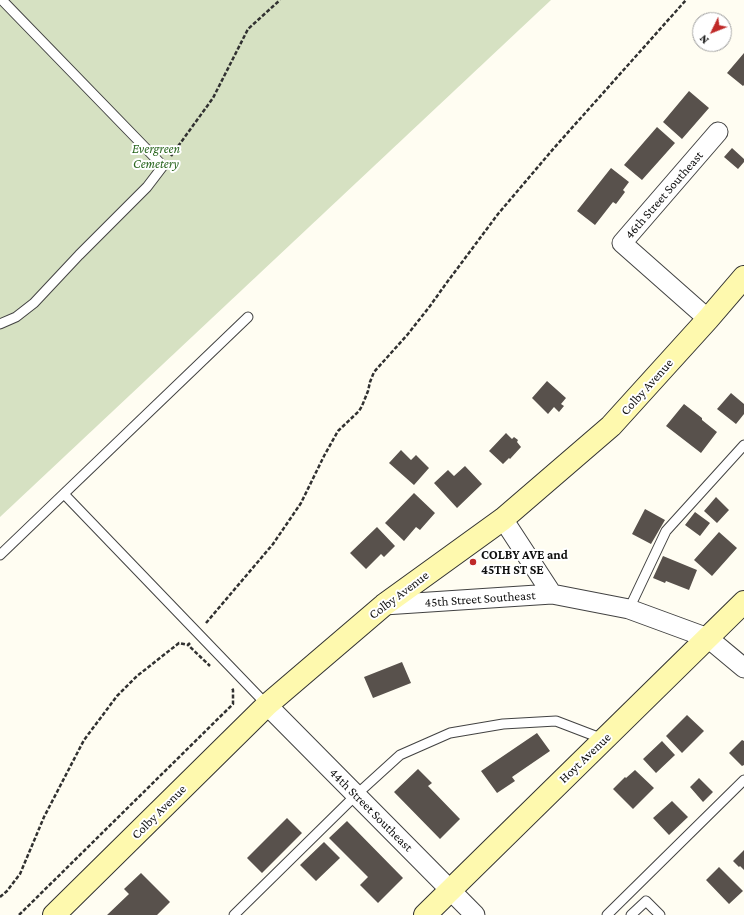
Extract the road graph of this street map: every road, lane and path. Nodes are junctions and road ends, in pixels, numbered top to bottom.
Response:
1 (2, 0) edge
2 (280, 0) edge
3 (686, 0) edge
4 (718, 132) dead end
5 (163, 166) junction
6 (744, 277) edge
7 (248, 317) dead end
8 (708, 319) junction
9 (0, 324) edge
10 (744, 445) edge
11 (64, 494) junction
12 (503, 519) junction
13 (0, 555) edge
14 (552, 594) junction
15 (744, 602) edge
16 (384, 605) junction
17 (629, 609) junction
18 (198, 633) junction
19 (708, 638) junction
20 (188, 645) junction
21 (211, 667) dead end
22 (744, 668) edge
23 (228, 684) dead end
24 (267, 705) junction
25 (604, 740) junction
26 (744, 780) edge
27 (356, 795) junction
28 (450, 890) junction
29 (0, 897) edge
30 (19, 915) edge
31 (54, 915) edge
32 (234, 915) edge
33 (425, 915) edge
34 (475, 915) edge
35 (607, 915) edge
36 (631, 915) edge
37 (660, 915) edge

1 - 5 lane
2 - 5 path
3 - 18 path
4 - 8 street, 46th Street Southeast
5 - 9 lane
6 - 8 main road, Colby Avenue
7 - 11 lane
8 - 12 main road, Colby Avenue
10 - 17 lane
11 - 13 lane
11 - 18 lane
12 - 14 street, 45th Street Southeast
12 - 16 main road, Colby Avenue
14 - 16 street, 45th Street Southeast
14 - 17 street, 45th Street Southeast
15 - 19 main road, Hoyt Avenue
16 - 24 main road, Colby Avenue
17 - 19 street, 45th Street Southeast
18 - 20 path
18 - 24 lane
19 - 22 street, 45th Street Southeast
19 - 25 main road, Hoyt Avenue
20 - 21 path
20 - 29 path
23 - 30 path
24 - 27 street, 44th Street Southeast
24 - 31 main road, Colby Avenue
25 - 27 lane
25 - 28 main road, Hoyt Avenue
26 - 35 lane
27 - 28 street, 44th Street Southeast
27 - 32 lane
28 - 33 main road, Hoyt Avenue
28 - 34 street, 44th Street Southeast
36 - 37 lane

